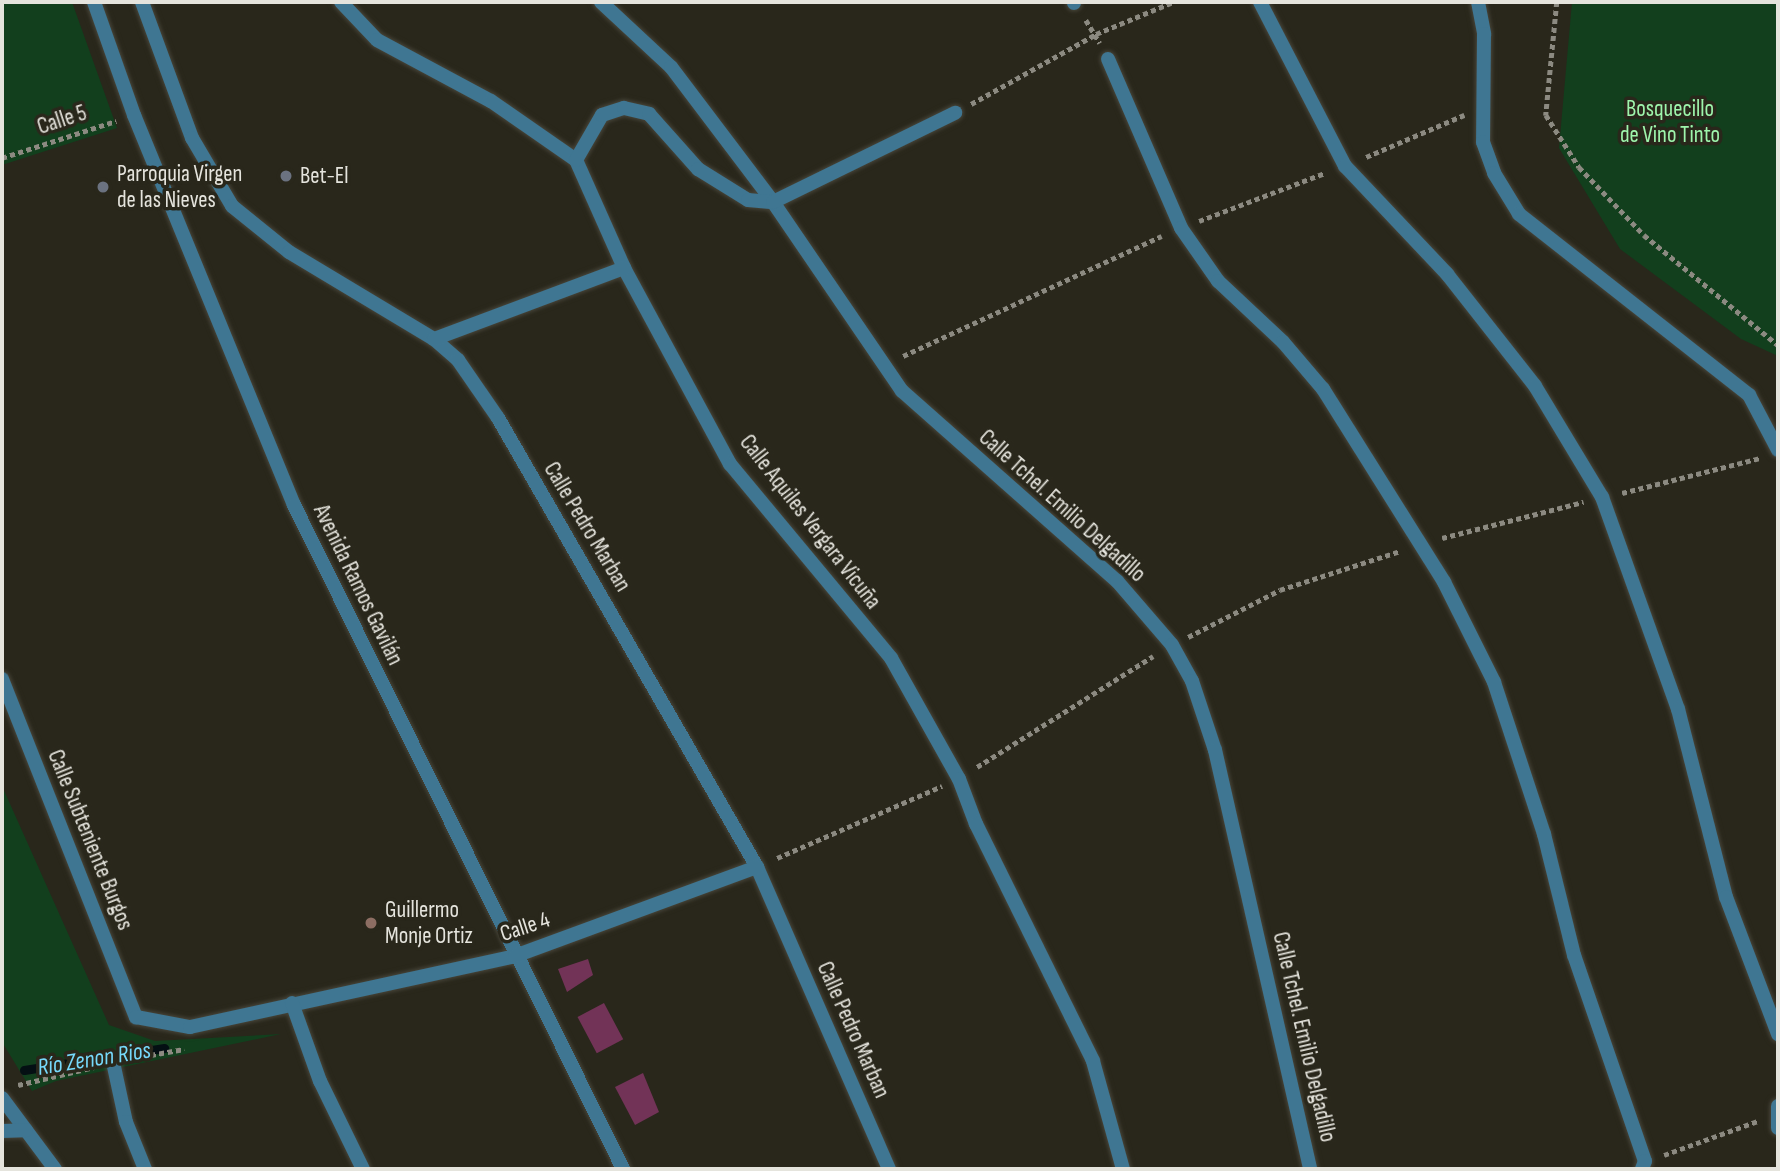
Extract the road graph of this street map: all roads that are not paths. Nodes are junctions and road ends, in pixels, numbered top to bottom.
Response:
1 (94, 2) edge
2 (142, 2) edge
3 (341, 2) edge
4 (601, 2) edge
5 (1260, 2) edge
6 (1478, 2) edge
7 (1108, 59) road end
8 (955, 113) road end
9 (576, 160) junction
10 (773, 202) junction
11 (624, 268) junction
12 (434, 339) junction
13 (1778, 450) edge
14 (2, 679) edge
15 (757, 867) junction
16 (515, 956) junction
17 (292, 1003) junction
18 (135, 1017) joint
19 (1778, 1034) edge
20 (113, 1062) dead end
21 (2, 1098) edge
22 (26, 1130) junction
23 (2, 1131) edge
24 (1643, 1165) edge
25 (55, 1169) edge
26 (145, 1169) edge
27 (363, 1169) edge
28 (623, 1169) edge
29 (889, 1169) edge
30 (1123, 1169) edge
31 (1310, 1169) edge

1 - 16 street, Avenida Ramos Gavilán
2 - 12 street, Calle Pedro Marban
3 - 9 street
4 - 10 street, Calle Tchel. Emilio Delgadillo
5 - 19 street
6 - 13 street
7 - 24 street
8 - 10 street
9 - 10 street
9 - 11 street, Calle Aquiles Vergara Vicuña
10 - 31 street, Calle Tchel. Emilio Delgadillo
11 - 12 street
11 - 30 street, Calle Aquiles Vergara Vicuña
12 - 15 street, Calle Pedro Marban
14 - 18 street, Calle Subteniente Burgos
15 - 16 street, Calle 4
15 - 29 street, Calle Pedro Marban
16 - 17 street, Calle 4
16 - 28 street, Avenida Ramos Gavilán
17 - 18 street, Calle 4
17 - 27 street
20 - 26 street
21 - 22 street
22 - 23 street
22 - 25 street

